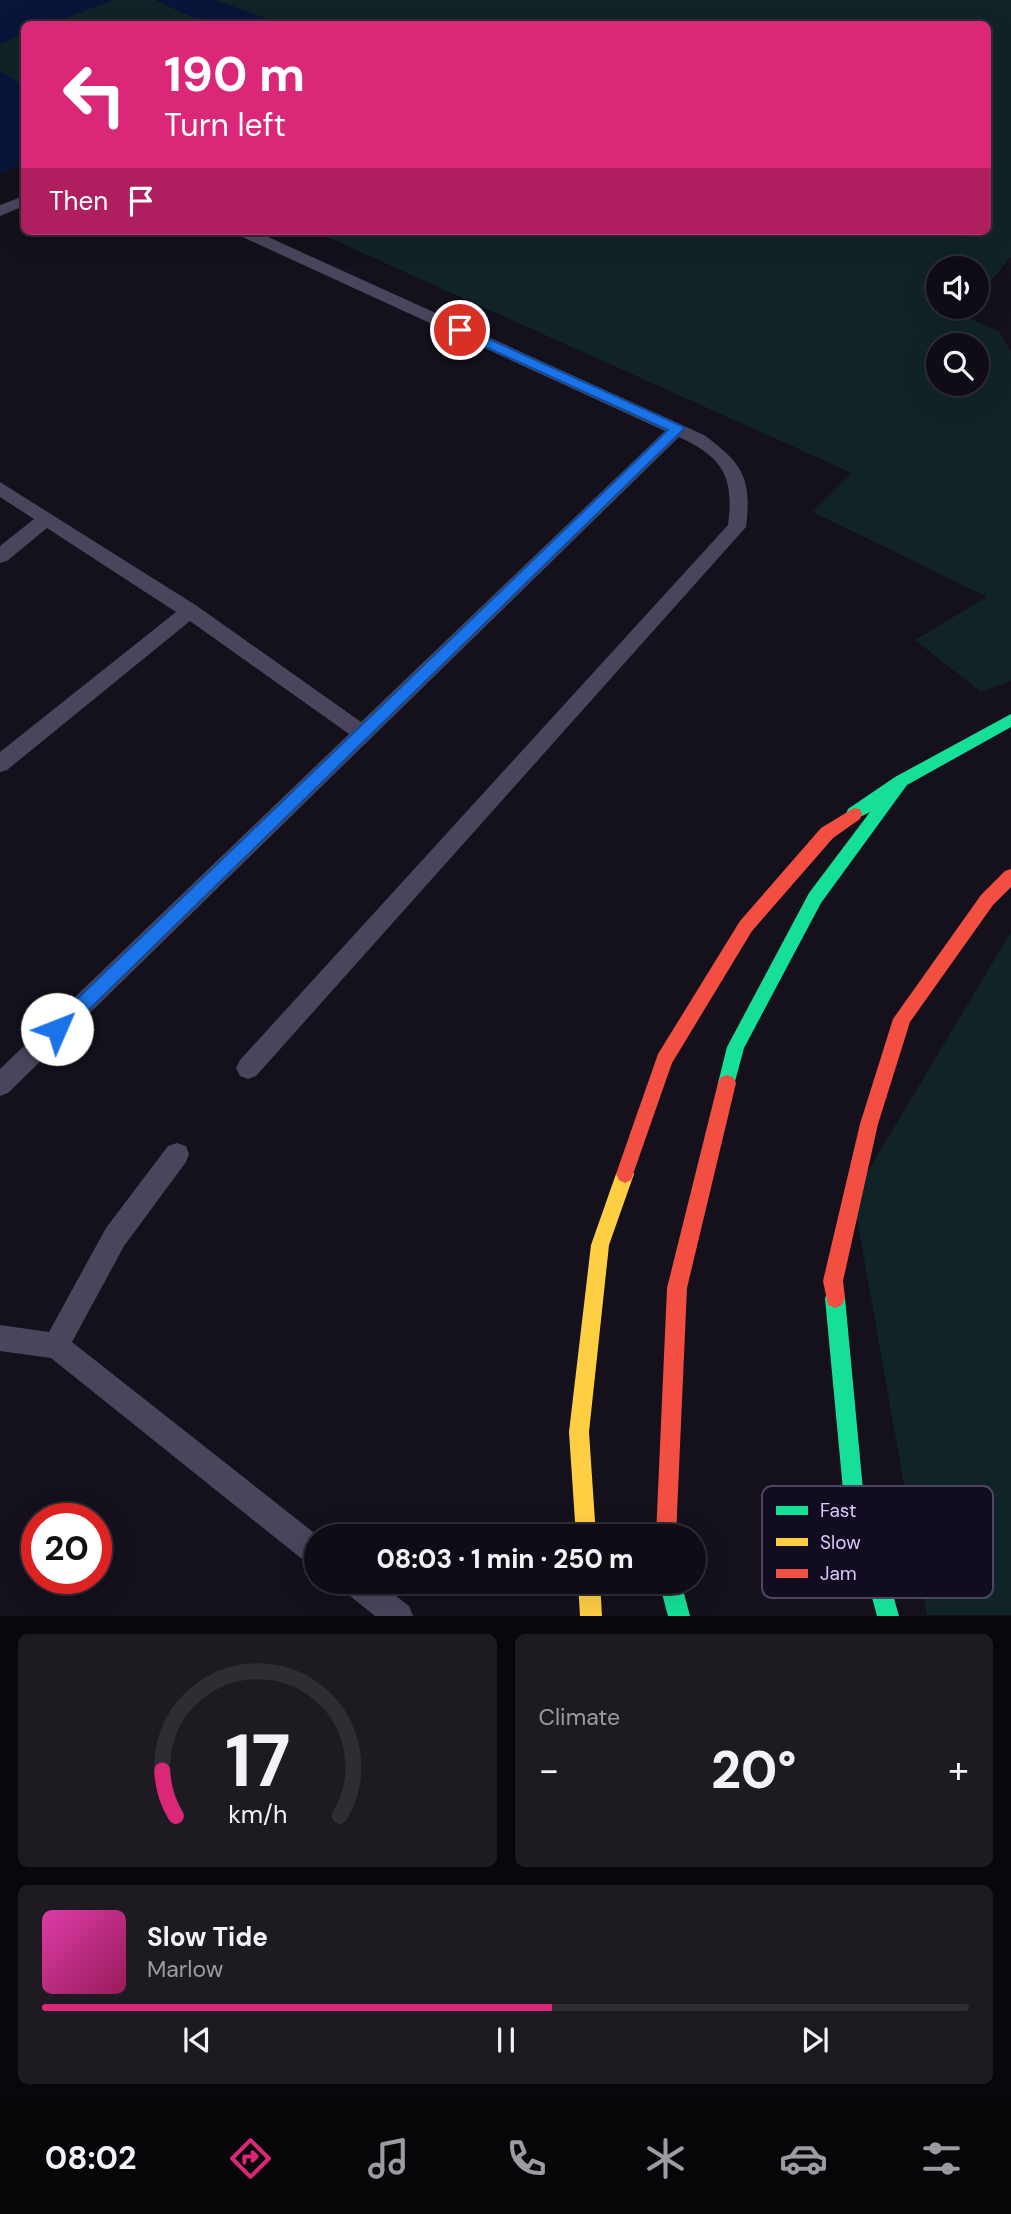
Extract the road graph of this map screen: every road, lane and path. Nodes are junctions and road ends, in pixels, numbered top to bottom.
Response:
1 (21, 202) edge
2 (0, 211) edge
3 (251, 235) edge
4 (677, 429) junction
5 (0, 488) edge
6 (47, 518) junction
7 (0, 556) edge
8 (190, 611) junction
9 (1011, 720) edge
10 (363, 734) junction
11 (0, 764) edge
12 (901, 782) junction
13 (1011, 876) edge
14 (248, 1068) dead end
15 (0, 1085) edge
16 (177, 1154) dead end
17 (0, 1338) edge
18 (56, 1346) junction
19 (853, 1486) edge
20 (585, 1524) edge
21 (667, 1524) edge
22 (304, 1543) edge
23 (371, 1594) edge
24 (590, 1594) edge
25 (673, 1594) edge
26 (883, 1598) edge
27 (399, 1615) edge
28 (591, 1615) edge
29 (679, 1615) edge
30 (888, 1615) edge

1 - 2 lane
3 - 4 lane
4 - 10 lane
4 - 14 lane
5 - 6 lane
6 - 7 lane
6 - 8 lane
8 - 10 lane
8 - 11 lane
9 - 12 main road
10 - 15 lane
12 - 20 main road
12 - 21 main road
13 - 19 main road
16 - 18 lane
17 - 18 lane
18 - 22 lane
23 - 27 lane
24 - 28 main road
25 - 29 main road
26 - 30 main road

